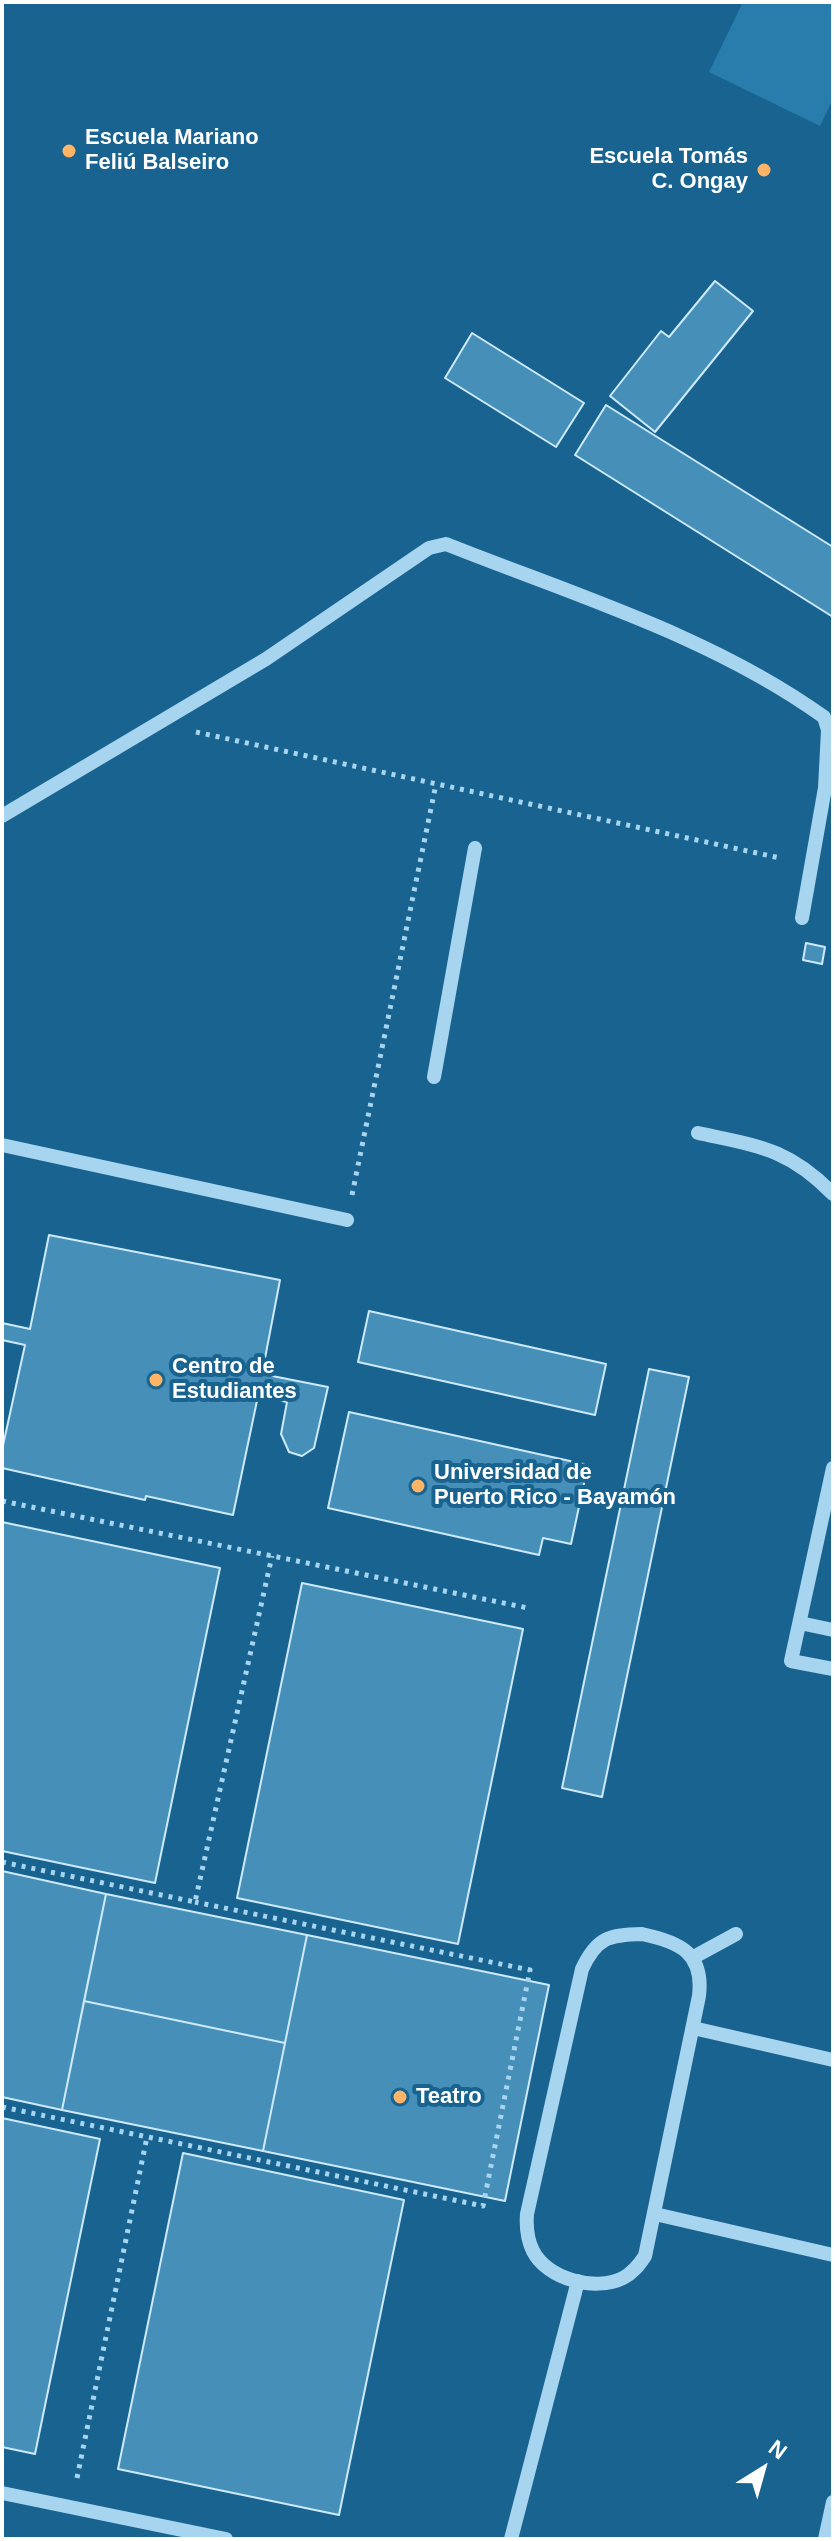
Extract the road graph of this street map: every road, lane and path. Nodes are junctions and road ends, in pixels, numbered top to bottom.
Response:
1 (195, 732) dead end
2 (436, 784) junction
3 (2, 816) edge
4 (475, 848) dead end
5 (780, 858) dead end
6 (802, 918) dead end
7 (434, 1077) dead end
8 (698, 1133) dead end
9 (2, 1145) edge
10 (833, 1194) edge
11 (347, 1220) joint
12 (833, 1468) edge
13 (2, 1501) edge
14 (272, 1556) junction
15 (528, 1608) dead end
16 (800, 1623) junction
17 (833, 1630) edge
18 (833, 1669) edge
19 (2, 1862) edge
20 (195, 1902) junction
21 (736, 1934) dead end
22 (692, 1958) junction
23 (693, 2028) junction
24 (833, 2060) edge
25 (2, 2107) edge
26 (147, 2137) junction
27 (655, 2214) junction
28 (833, 2255) edge
29 (578, 2281) junction
30 (77, 2478) dead end
31 (2, 2493) edge
32 (833, 2502) edge
33 (226, 2539) edge
34 (511, 2539) edge
35 (825, 2539) edge

1 - 2 path
2 - 5 path
2 - 11 path
3 - 6 street
4 - 7 street
8 - 10 street
9 - 11 street
12 - 16 street
13 - 14 path
14 - 15 path
14 - 20 path
16 - 17 street
16 - 18 street
19 - 20 path
20 - 26 path
21 - 22 street
22 - 23 street
22 - 29 street
23 - 24 street
23 - 27 street
25 - 26 path
26 - 30 path
27 - 28 street
27 - 29 street
29 - 34 street
31 - 33 street
32 - 35 street

